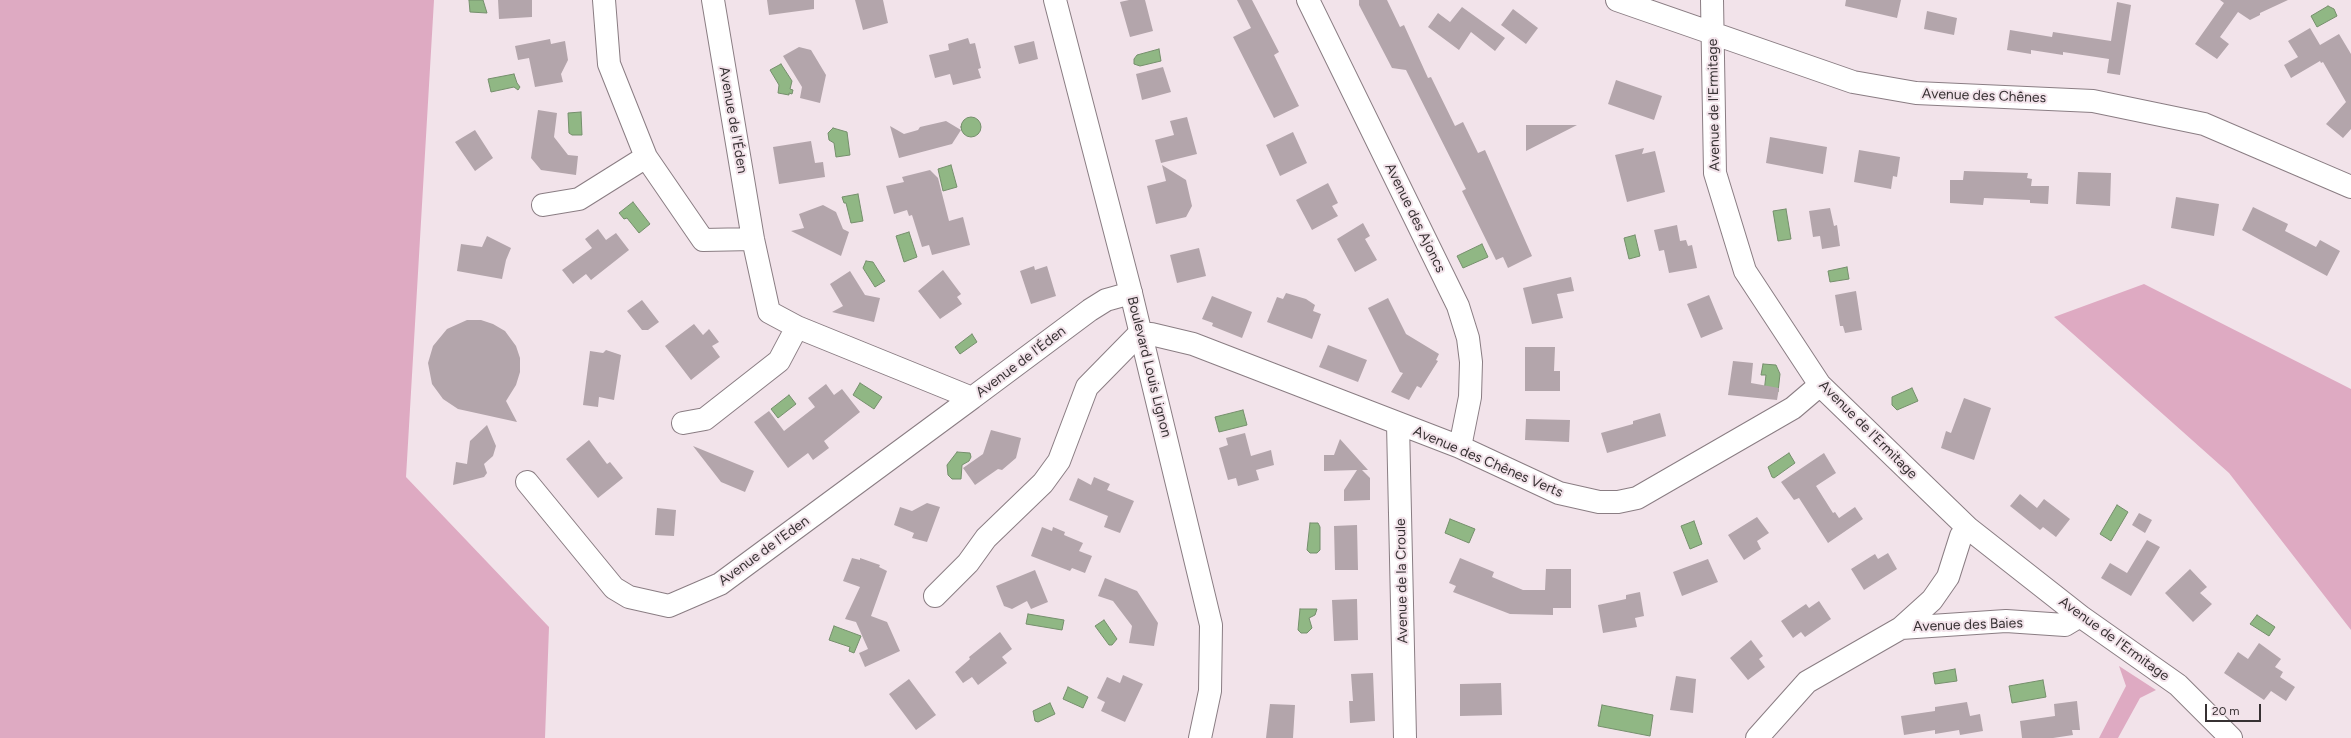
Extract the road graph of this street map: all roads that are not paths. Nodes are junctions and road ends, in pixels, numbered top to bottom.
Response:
1 (604, 0) edge
2 (713, 0) edge
3 (1054, 0) edge
4 (1308, 0) edge
5 (1617, 0) edge
6 (1712, 0) edge
7 (1713, 33) junction
8 (646, 157) junction
9 (2351, 187) edge
10 (543, 205) dead end
11 (753, 239) junction
12 (1130, 293) junction
13 (797, 327) junction
14 (1139, 334) junction
15 (1820, 385) junction
16 (972, 398) junction
17 (683, 423) dead end
18 (1398, 424) junction
19 (1460, 448) junction
20 (528, 482) dead end
21 (1968, 528) junction
22 (935, 596) dead end
23 (2080, 616) junction
24 (1901, 628) junction
25 (1200, 738) edge
26 (1405, 738) edge
27 (1757, 738) edge
28 (2231, 738) edge

1 - 8 street
2 - 11 street, Avenue de l'Éden
3 - 12 street, Boulevard Louis Lignon
4 - 19 street, Avenue des Ajoncs
5 - 7 street, Avenue des Chênes
6 - 7 street, Avenue de l'Ermitage
7 - 9 street, Avenue des Chênes
7 - 15 street, Avenue de l'Ermitage
8 - 10 street
8 - 11 street
11 - 13 street, Avenue de l'Éden
12 - 14 street, Boulevard Louis Lignon
12 - 16 street, Avenue de l'Éden
13 - 16 street, Avenue de l'Éden
13 - 17 street
14 - 18 street, Avenue des Chênes Verts
14 - 22 street
14 - 25 street, Boulevard Louis Lignon
15 - 19 street, Avenue des Chênes Verts
15 - 21 street, Avenue de l'Ermitage
16 - 20 street, Avenue de l'Eden
18 - 19 street, Avenue des Chênes Verts
18 - 26 street, Avenue de la Croule
21 - 23 street, Avenue de l'Ermitage
21 - 24 street, Avenue des Baies
23 - 24 street, Avenue des Baies
23 - 28 street, Avenue de l'Ermitage
24 - 27 street, Avenue des Baies

